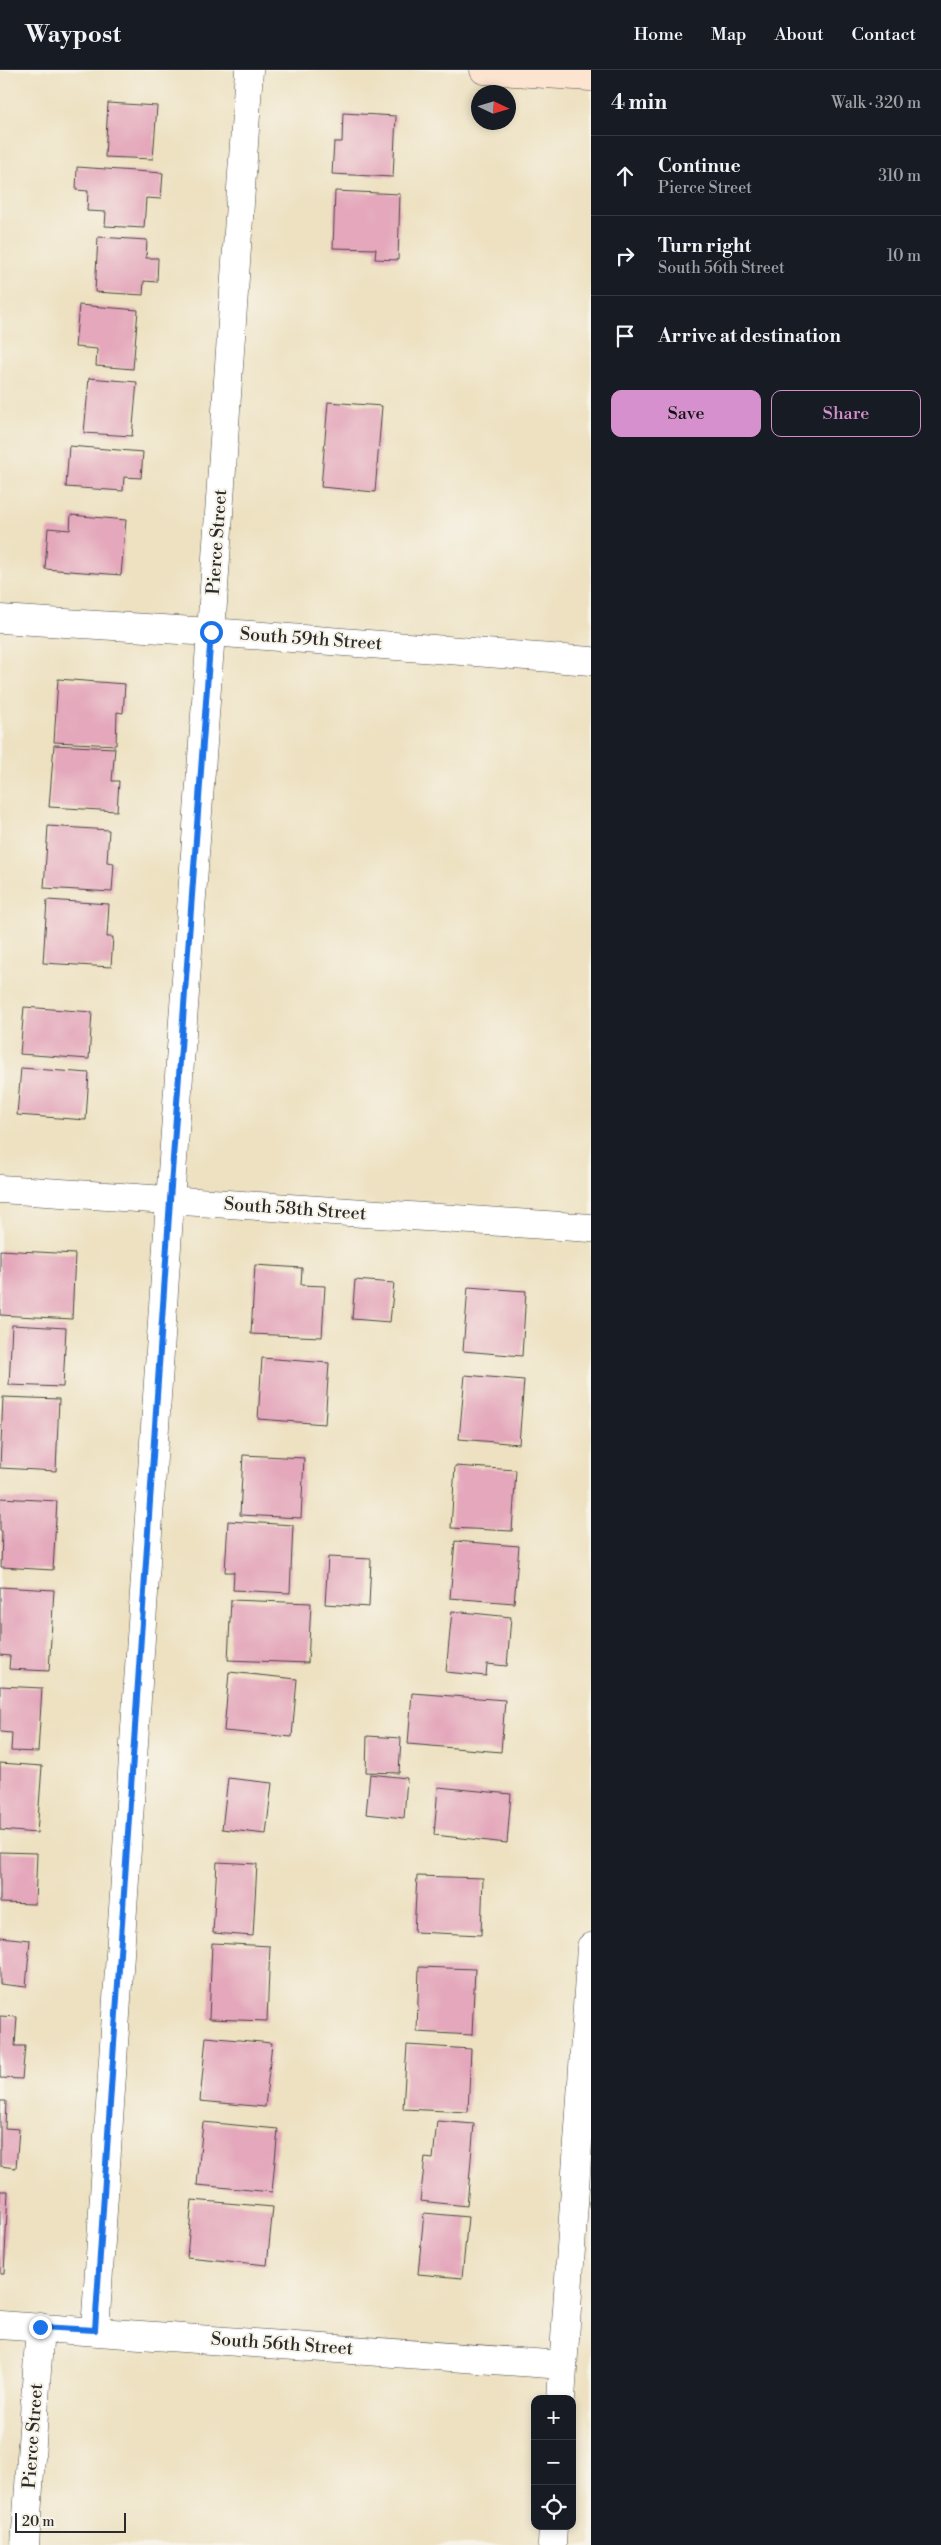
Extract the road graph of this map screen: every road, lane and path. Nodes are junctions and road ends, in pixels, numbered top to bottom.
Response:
1 (249, 70) edge
2 (484, 70) edge
3 (591, 77) edge
4 (0, 619) edge
5 (211, 632) junction
6 (591, 660) edge
7 (0, 1189) edge
8 (170, 1200) junction
9 (591, 1228) edge
10 (591, 1947) edge
11 (0, 2325) edge
12 (40, 2327) junction
13 (95, 2330) junction
14 (563, 2365) junction
15 (561, 2395) edge
16 (553, 2530) edge
17 (25, 2545) edge
18 (552, 2545) edge

1 - 5 street, Pierce Street
2 - 3 main road
4 - 5 street, South 59th Street
5 - 6 street, South 59th Street
5 - 8 street, Pierce Street
7 - 8 street, South 58th Street
8 - 9 street, South 58th Street
8 - 13 street, Pierce Street
10 - 14 street
11 - 12 street, South 56th Street
12 - 13 street, South 56th Street
12 - 17 street, Pierce Street
13 - 14 street, South 56th Street
14 - 15 street
16 - 18 street

